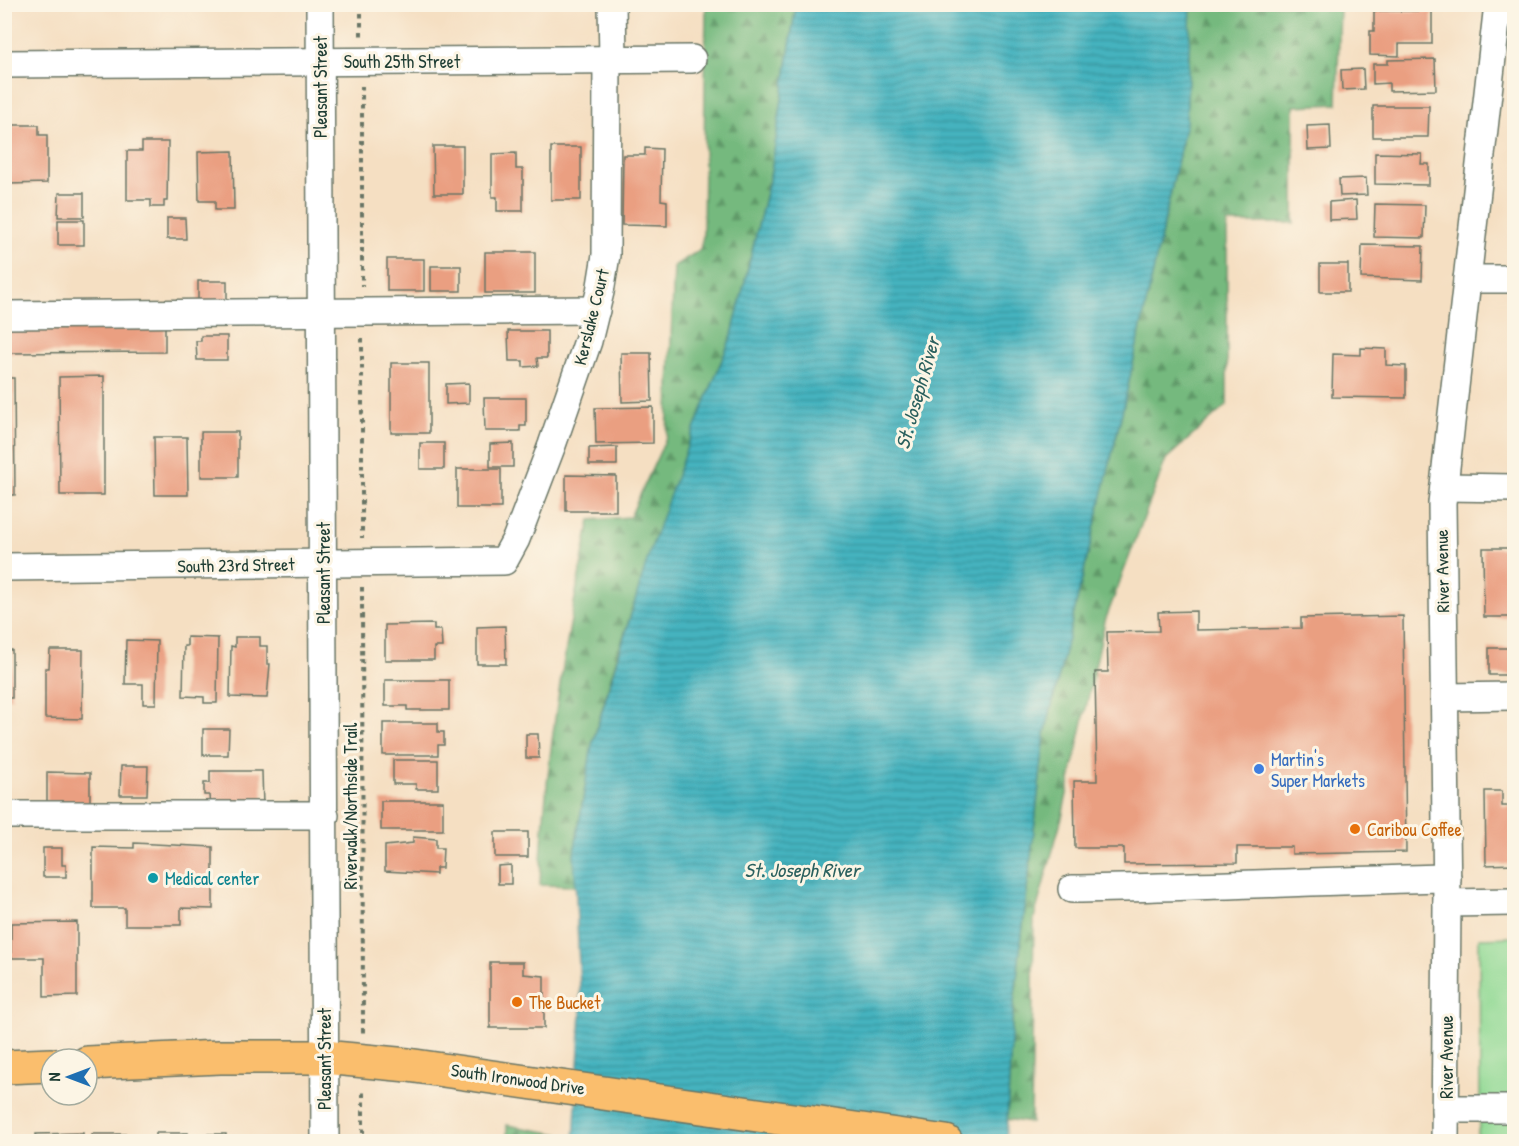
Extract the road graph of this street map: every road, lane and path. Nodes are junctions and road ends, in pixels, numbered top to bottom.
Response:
1 (320, 4) edge
2 (361, 4) edge
3 (612, 4) edge
4 (1497, 4) edge
5 (361, 42) dead end
6 (610, 59) junction
7 (692, 59) dead end
8 (320, 61) junction
9 (4, 64) edge
10 (1502, 75) edge
11 (1467, 279) junction
12 (1515, 279) edge
13 (596, 310) junction
14 (322, 314) junction
15 (4, 315) edge
16 (1444, 487) junction
17 (1515, 488) edge
18 (504, 561) joint
19 (322, 564) junction
20 (4, 567) edge
21 (362, 590) dead end
22 (1515, 696) edge
23 (1445, 697) junction
24 (4, 815) edge
25 (325, 816) junction
26 (1072, 889) dead end
27 (1447, 891) junction
28 (1515, 902) edge
29 (363, 1022) dead end
30 (323, 1057) junction
31 (99, 1062) edge
32 (39, 1066) edge
33 (4, 1067) edge
34 (363, 1106) dead end
35 (1446, 1109) junction
36 (1515, 1109) edge
37 (325, 1142) edge
38 (363, 1142) edge
39 (946, 1142) edge
40 (1445, 1142) edge

1 - 8 street, Pleasant Street
2 - 5 path
3 - 6 street, Kerslake Court
4 - 10 street, River Avenue
6 - 7 street, South 25th Street
6 - 8 street, South 25th Street
6 - 13 street, Kerslake Court
8 - 9 street, South 25th Street
8 - 14 street, Pleasant Street
10 - 11 street, River Avenue
11 - 12 street
11 - 16 street, River Avenue
13 - 14 street
13 - 18 street, Kerslake Court
14 - 15 street
14 - 19 street, Pleasant Street
16 - 17 street
16 - 23 street, River Avenue
18 - 19 street, South 23rd Street
19 - 20 street, South 23rd Street
19 - 25 street, Pleasant Street
21 - 29 path, Riverwalk/Northside Trail
22 - 23 street
23 - 27 street, River Avenue
24 - 25 street
25 - 30 street, Pleasant Street
26 - 27 street
27 - 28 street
27 - 35 street, River Avenue
30 - 31 main road, South Ironwood Drive
30 - 37 street, Pleasant Street
30 - 39 main road, South Ironwood Drive
32 - 33 main road
34 - 38 path
35 - 36 street
35 - 40 street, River Avenue

